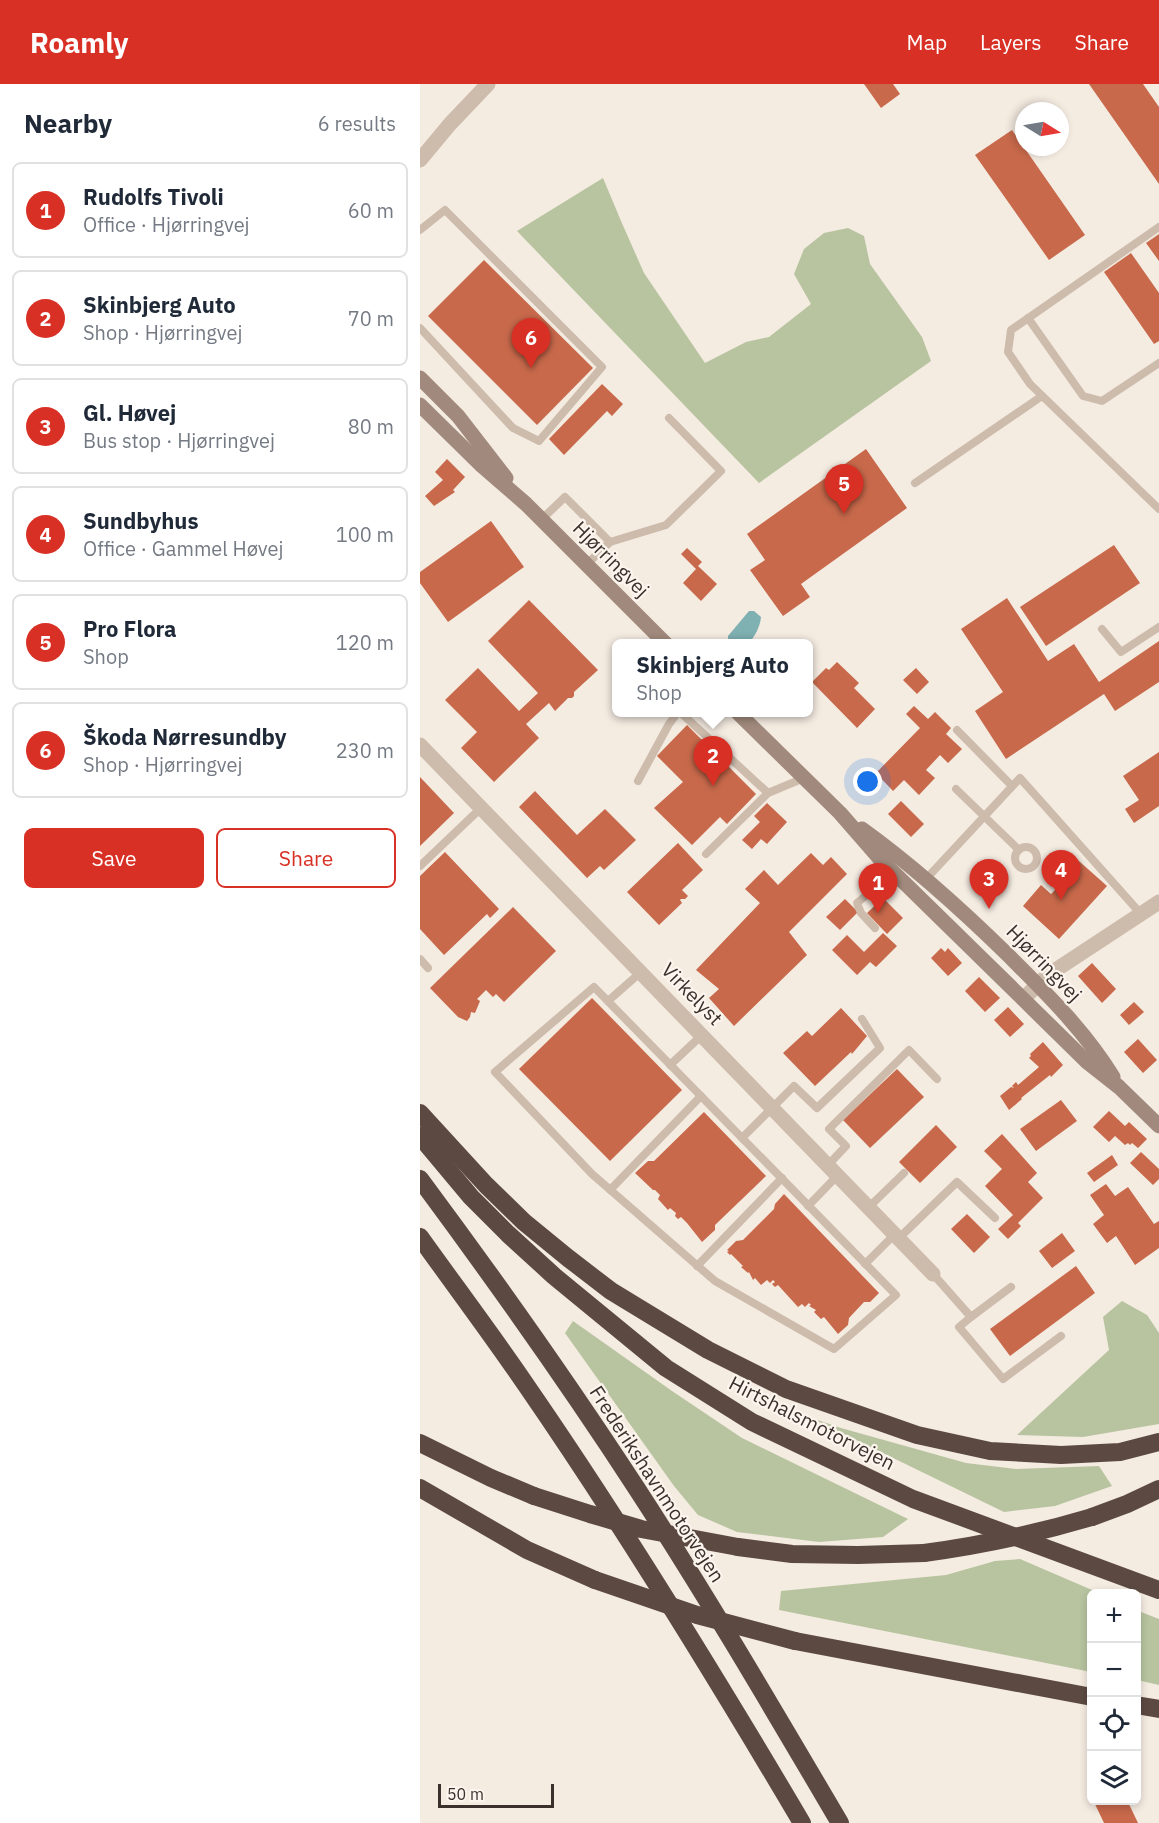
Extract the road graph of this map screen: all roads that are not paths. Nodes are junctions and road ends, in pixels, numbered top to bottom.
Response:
1 (488, 84) edge
2 (420, 160) edge
3 (1159, 227) edge
4 (420, 230) edge
5 (1028, 318) junction
6 (420, 328) edge
7 (1159, 363) edge
8 (420, 378) edge
9 (1042, 396) junction
10 (420, 405) edge
11 (669, 418) dead end
12 (915, 483) dead end
13 (526, 504) junction
14 (1159, 509) edge
15 (542, 519) junction
16 (610, 542) junction
17 (588, 564) junction
18 (1159, 627) edge
19 (1102, 629) dead end
20 (661, 639) edge
21 (675, 717) edge
22 (684, 717) edge
23 (742, 717) edge
24 (957, 730) dead end
25 (420, 745) edge
26 (804, 778) junction
27 (638, 781) dead end
28 (1012, 786) junction
29 (956, 789) dead end
30 (768, 793) junction
31 (481, 808) junction
32 (840, 813) junction
33 (984, 816) junction
34 (1018, 850) dead end
35 (706, 854) dead end
36 (420, 866) edge
37 (894, 872) junction
38 (926, 879) junction
39 (1159, 902) edge
40 (1141, 914) junction
41 (876, 928) dead end
42 (420, 959) edge
43 (428, 968) dead end
44 (641, 972) junction
45 (1038, 985) junction
46 (1023, 999) junction
47 (608, 1001) junction
48 (862, 1019) dead end
49 (702, 1035) junction
50 (670, 1065) junction
51 (937, 1079) dead end
52 (1119, 1087) junction
53 (701, 1096) junction
54 (771, 1107) junction
55 (420, 1113) edge
56 (1159, 1126) edge
57 (420, 1136) edge
58 (742, 1138) junction
59 (833, 1170) junction
60 (904, 1173) dead end
61 (782, 1178) junction
62 (420, 1179) edge
63 (610, 1190) junction
64 (808, 1206) junction
65 (869, 1207) junction
66 (995, 1218) dead end
67 (897, 1236) junction
68 (420, 1237) edge
69 (865, 1264) junction
70 (697, 1266) junction
71 (933, 1274) joint
72 (1011, 1287) dead end
73 (971, 1317) junction
74 (1062, 1336) dead end
75 (1159, 1442) edge
76 (420, 1443) edge
77 (420, 1488) edge
78 (1159, 1489) edge
79 (1159, 1590) edge
80 (716, 1678) junction
81 (765, 1695) junction
82 (1087, 1696) edge
83 (1141, 1706) edge
84 (1159, 1709) edge
85 (790, 1823) edge
86 (802, 1823) edge
87 (840, 1823) edge
88 (851, 1823) edge

1 - 2 street
3 - 5 lane
4 - 6 lane
5 - 7 lane
5 - 9 lane
8 - 13 main road, Hjørringvej
9 - 12 lane
9 - 14 lane
10 - 13 main road, Hjørringvej
11 - 16 lane
13 - 15 main road, Hjørringvej
15 - 16 lane
15 - 17 main road, Hjørringvej
16 - 17 lane
17 - 20 main road, Hjørringvej
18 - 19 lane
21 - 27 lane
22 - 30 lane
23 - 26 main road, Hjørringvej
24 - 28 lane
25 - 31 street, Virkelyst
26 - 30 lane
26 - 32 main road, Hjørringvej
28 - 33 lane
28 - 40 lane
29 - 33 lane
30 - 35 lane
31 - 36 lane
31 - 44 street, Virkelyst
32 - 37 main road, Hjørringvej
32 - 38 main road, Hjørringvej
33 - 34 lane
33 - 38 lane
37 - 41 lane
37 - 46 main road, Hjørringvej
38 - 45 main road, Hjørringvej
39 - 40 street
40 - 45 street
42 - 43 lane
44 - 47 lane
44 - 49 street, Virkelyst
45 - 46 street
45 - 52 main road, Hjørringvej
46 - 52 main road, Hjørringvej
47 - 50 lane
47 - 63 lane
48 - 54 lane
49 - 50 lane
49 - 54 street, Virkelyst
50 - 53 lane
51 - 59 lane
52 - 56 main road, Hjørringvej
53 - 58 lane
53 - 63 lane
54 - 58 lane
54 - 59 street, Virkelyst
55 - 75 highway
57 - 79 highway, Hirtshalsmotorvejen
58 - 61 lane
59 - 64 lane
59 - 65 street, Virkelyst
60 - 65 lane
61 - 64 lane
61 - 70 lane
62 - 81 highway, Frederikshavnmotorvejen
63 - 70 lane
64 - 69 lane
65 - 67 street, Virkelyst
66 - 67 lane
67 - 69 lane
67 - 71 street, Virkelyst
68 - 80 highway
69 - 70 lane
71 - 73 lane
72 - 73 lane
73 - 74 lane
76 - 78 highway, bridge
77 - 82 highway, bridge
80 - 85 highway
80 - 86 highway
81 - 87 highway, Frederikshavnmotorvejen
81 - 88 highway
83 - 84 highway

